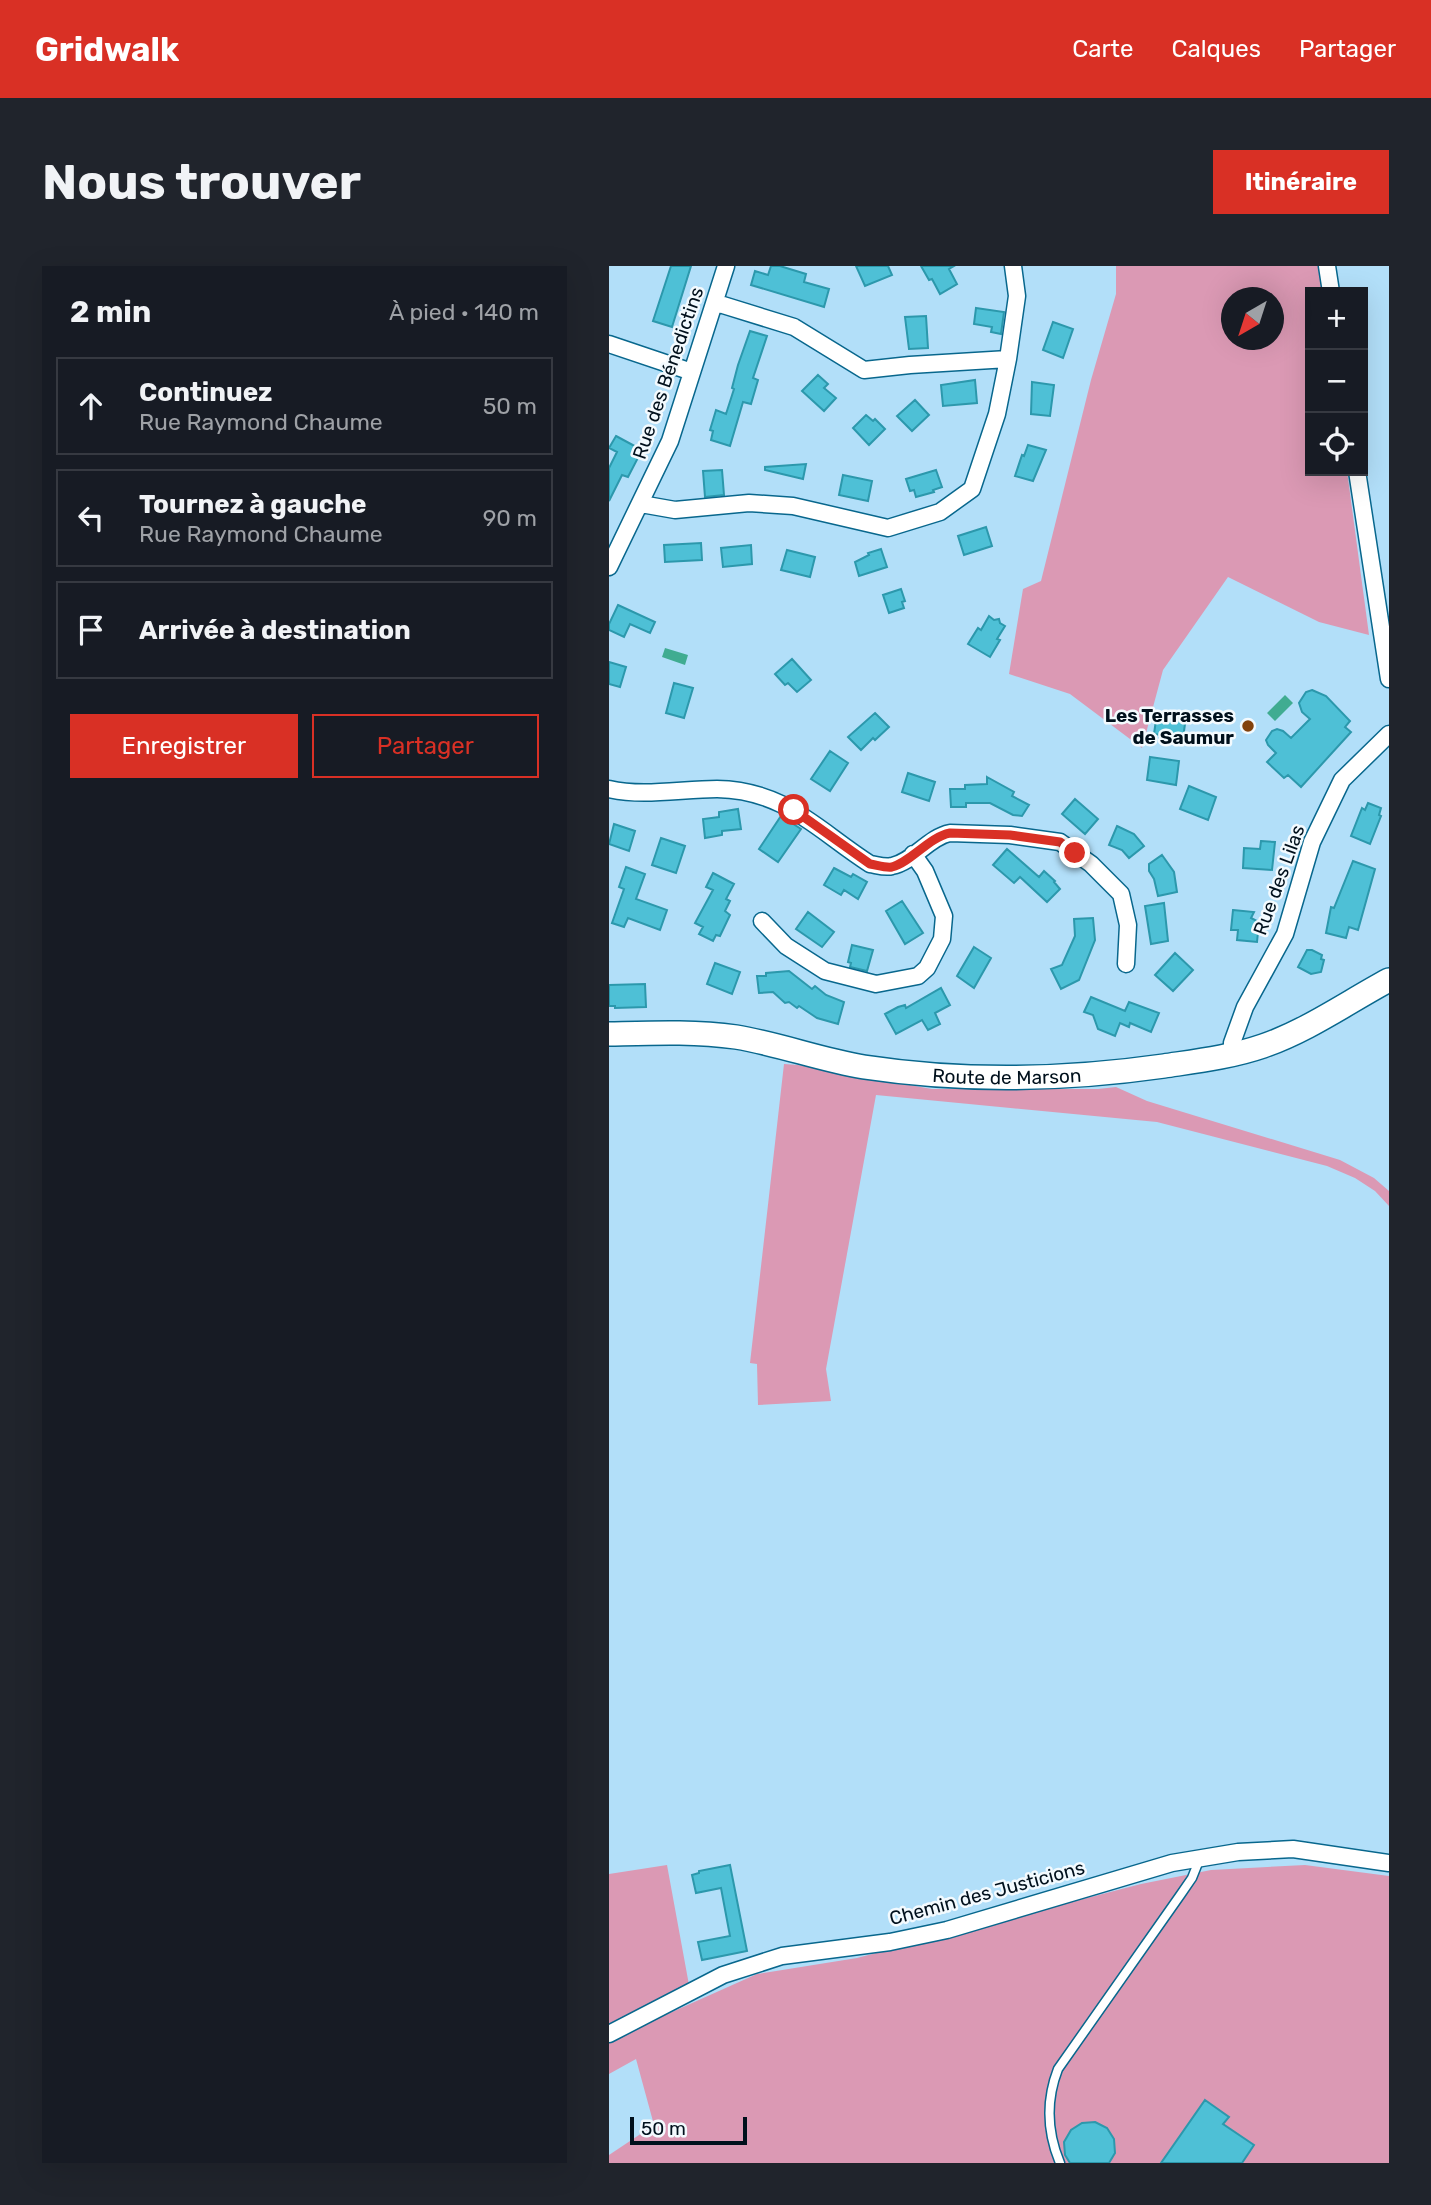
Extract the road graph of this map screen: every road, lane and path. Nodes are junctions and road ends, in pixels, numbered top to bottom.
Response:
1 (726, 266) edge
2 (1013, 266) edge
3 (1327, 266) edge
4 (1330, 287) edge
5 (714, 304) junction
6 (609, 344) edge
7 (1008, 359) junction
8 (692, 372) junction
9 (1358, 476) edge
10 (641, 504) junction
11 (609, 567) edge
12 (1389, 679) edge
13 (1389, 734) edge
14 (609, 789) edge
15 (913, 854) junction
16 (762, 920) dead end
17 (1126, 964) dead end
18 (1389, 980) edge
19 (609, 1034) edge
20 (1232, 1055) junction
21 (1200, 1858) junction
22 (1389, 1863) edge
23 (609, 2034) edge
24 (1060, 2163) edge

1 - 5 street, Rue des Bénedictins
2 - 7 street
3 - 4 street
5 - 7 street
5 - 8 street, Rue des Bénedictins
6 - 8 street
7 - 10 street
8 - 10 street, Rue des Bénedictins
9 - 12 street
10 - 11 street, Rue des Bénedictins
13 - 20 street, Rue des Lilas
14 - 15 street
15 - 16 street
15 - 17 street
18 - 20 street, Route de Marson
19 - 20 street, Route de Marson
21 - 22 street, Chemin des Justicions
21 - 23 street, Chemin des Justicions
21 - 24 lane

